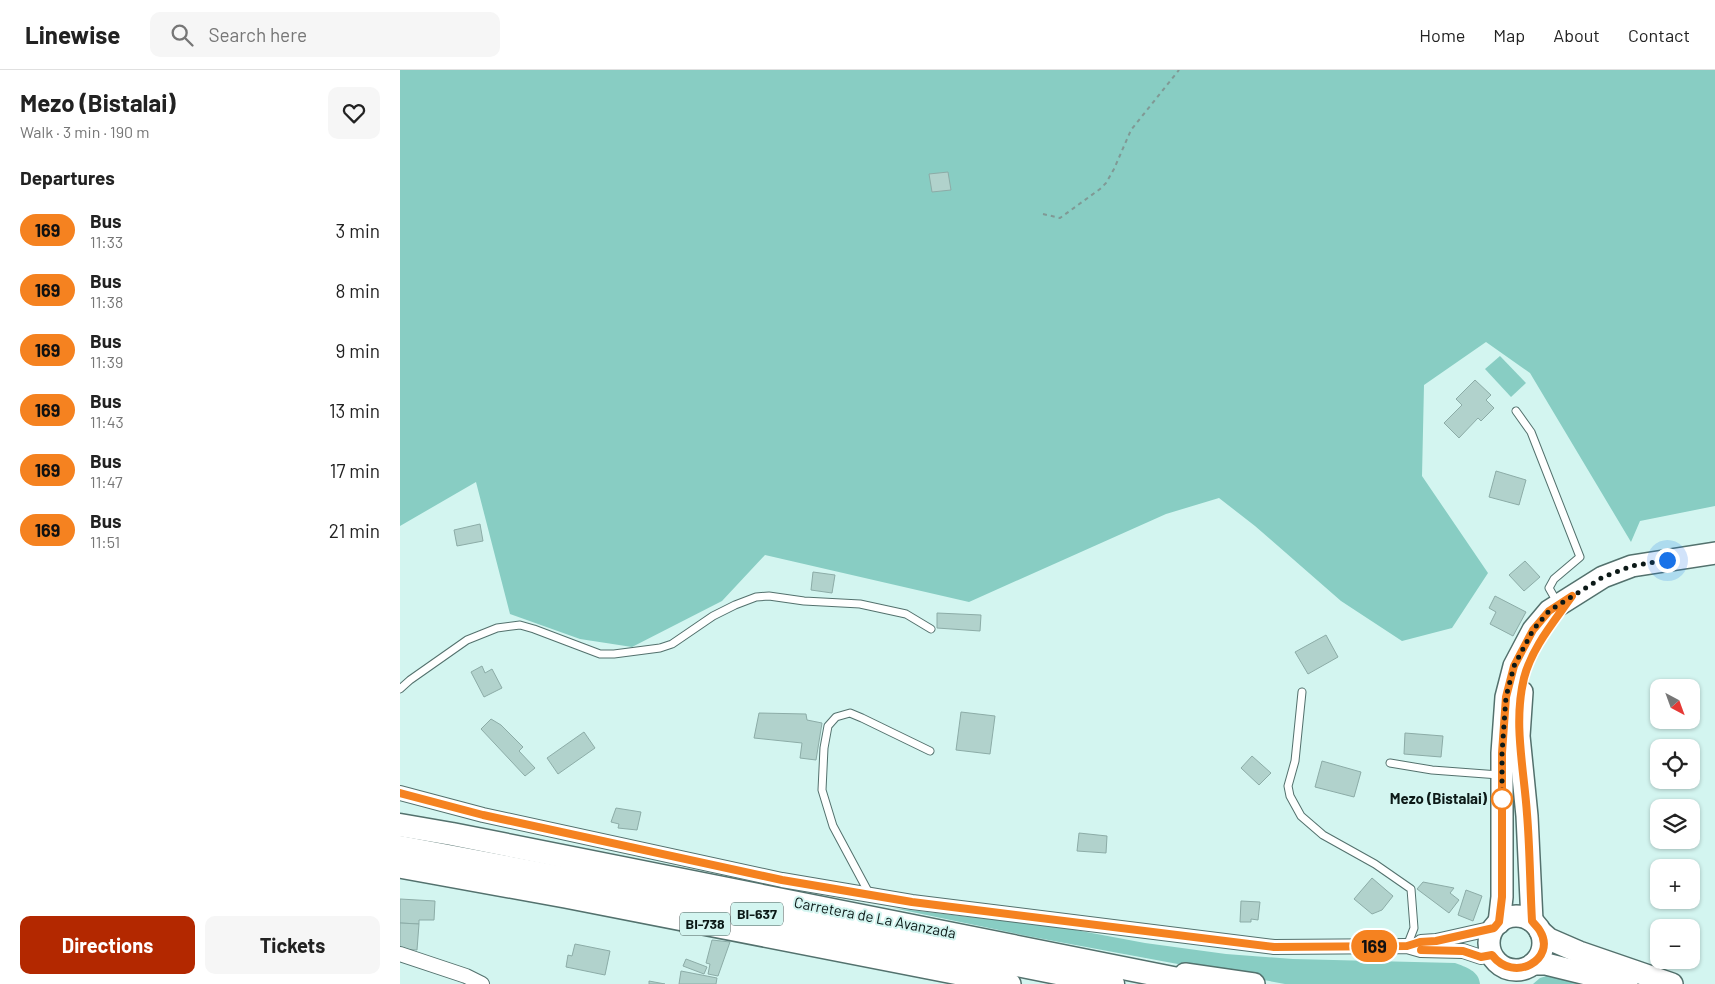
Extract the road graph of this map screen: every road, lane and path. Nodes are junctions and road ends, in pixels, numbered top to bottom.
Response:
1 (1179, 70) edge
2 (1043, 214) dead end
3 (1516, 411) dead end
4 (1715, 553) edge
5 (1566, 600) junction
6 (931, 629) dead end
7 (400, 689) edge
8 (1302, 692) dead end
9 (930, 751) dead end
10 (1390, 763) dead end
11 (1502, 775) junction
12 (400, 793) edge
13 (400, 813) edge
14 (400, 825) edge
15 (452, 834) junction
16 (400, 847) edge
17 (400, 867) edge
18 (870, 895) junction
19 (1496, 925) junction
20 (1536, 926) junction
21 (1407, 946) junction
22 (400, 954) edge
23 (1066, 955) junction
24 (1497, 968) edge
25 (1527, 972) edge
26 (482, 984) edge
27 (1010, 984) edge
28 (1113, 984) edge
29 (1203, 984) edge
30 (1254, 984) edge
31 (1626, 984) edge
32 (1672, 984) edge

1 - 2 path
3 - 5 lane
4 - 5 main road
5 - 11 main road
5 - 20 main road
6 - 7 lane
8 - 21 lane
9 - 18 lane
10 - 11 lane
11 - 19 main road
12 - 18 street
13 - 15 highway
14 - 15 highway, Carretera de La Avanzada / BI-637
15 - 23 highway, Carretera de La Avanzada / BI-637
16 - 28 highway, Carretera de La Avanzada / BI-637
17 - 27 main road, BI-738
18 - 21 street
19 - 20 main road
19 - 21 street
19 - 24 main road
20 - 25 main road
20 - 32 main road
21 - 24 street
22 - 26 street
23 - 29 highway, Carretera de La Avanzada / BI-637
23 - 30 main road
24 - 25 main road
25 - 31 main road

